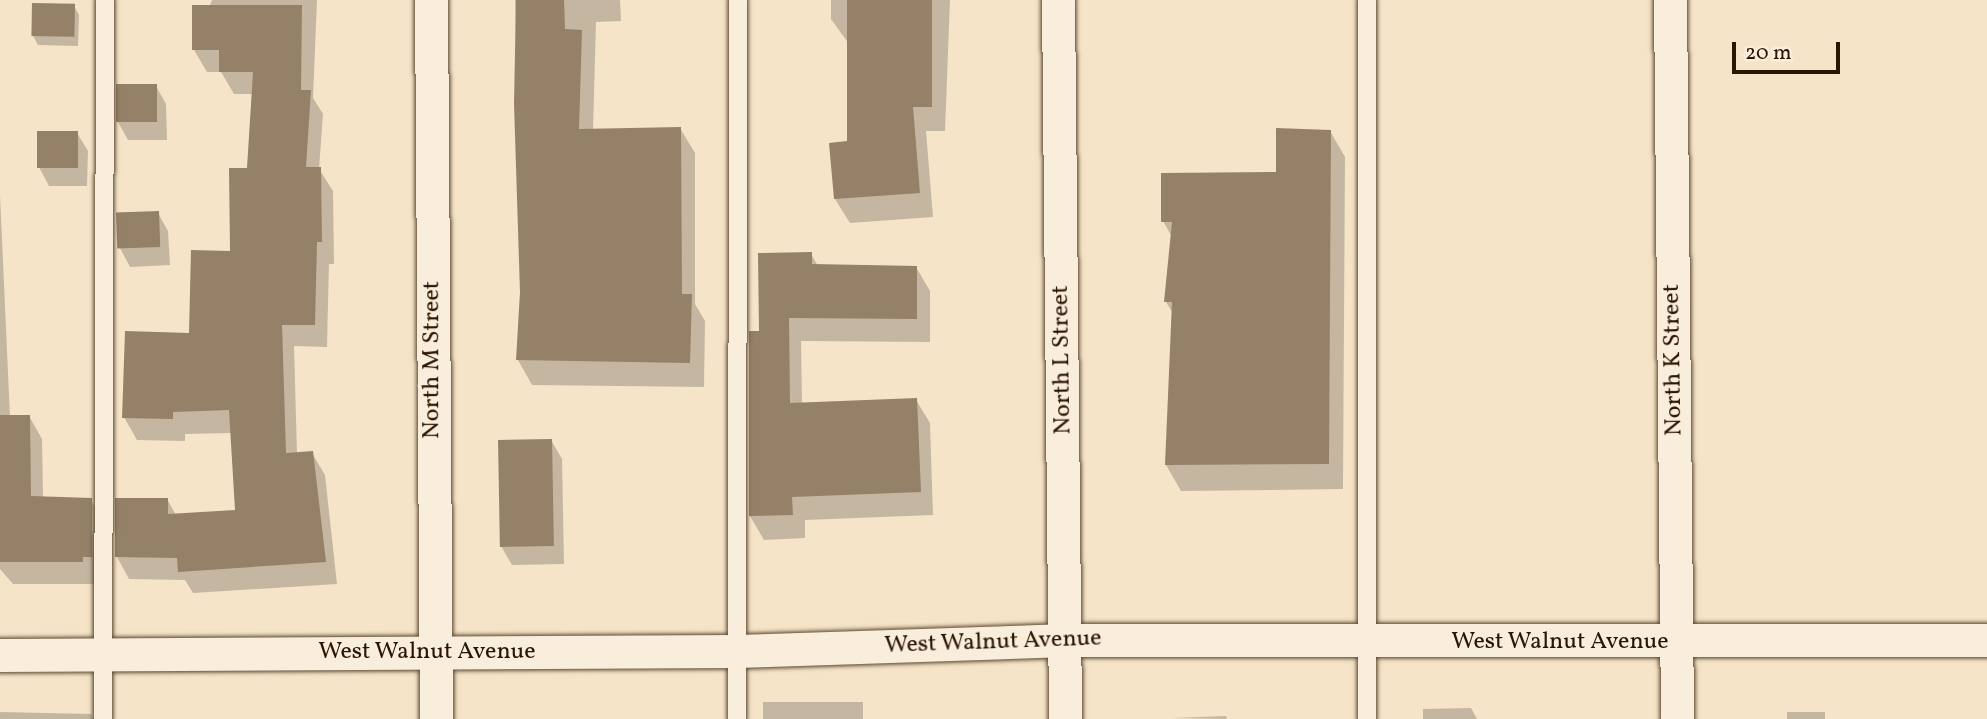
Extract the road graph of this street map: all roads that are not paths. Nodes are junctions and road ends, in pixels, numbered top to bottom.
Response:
1 (104, 0) edge
2 (431, 0) edge
3 (738, 0) edge
4 (1058, 0) edge
5 (1367, 0) edge
6 (1670, 0) edge
7 (1067, 640) junction
8 (1987, 640) edge
9 (1368, 642) junction
10 (1678, 643) junction
11 (738, 652) junction
12 (435, 653) junction
13 (0, 654) edge
14 (101, 654) junction
15 (103, 719) edge
16 (436, 719) edge
17 (737, 719) edge
18 (1065, 719) edge
19 (1367, 719) edge
20 (1677, 719) edge

1 - 14 lane
2 - 12 street, North M Street
3 - 11 lane
4 - 7 street, North L Street
5 - 9 lane
6 - 10 street, North K Street
7 - 9 street, West Walnut Avenue
7 - 11 street, West Walnut Avenue
7 - 18 street, North L Street
8 - 10 street, West Walnut Avenue
9 - 10 street, West Walnut Avenue
9 - 19 lane
10 - 20 street, North K Street
11 - 12 street, West Walnut Avenue
11 - 17 lane
12 - 14 street, West Walnut Avenue
12 - 16 street, North M Street
13 - 14 street, West Walnut Avenue
14 - 15 lane

